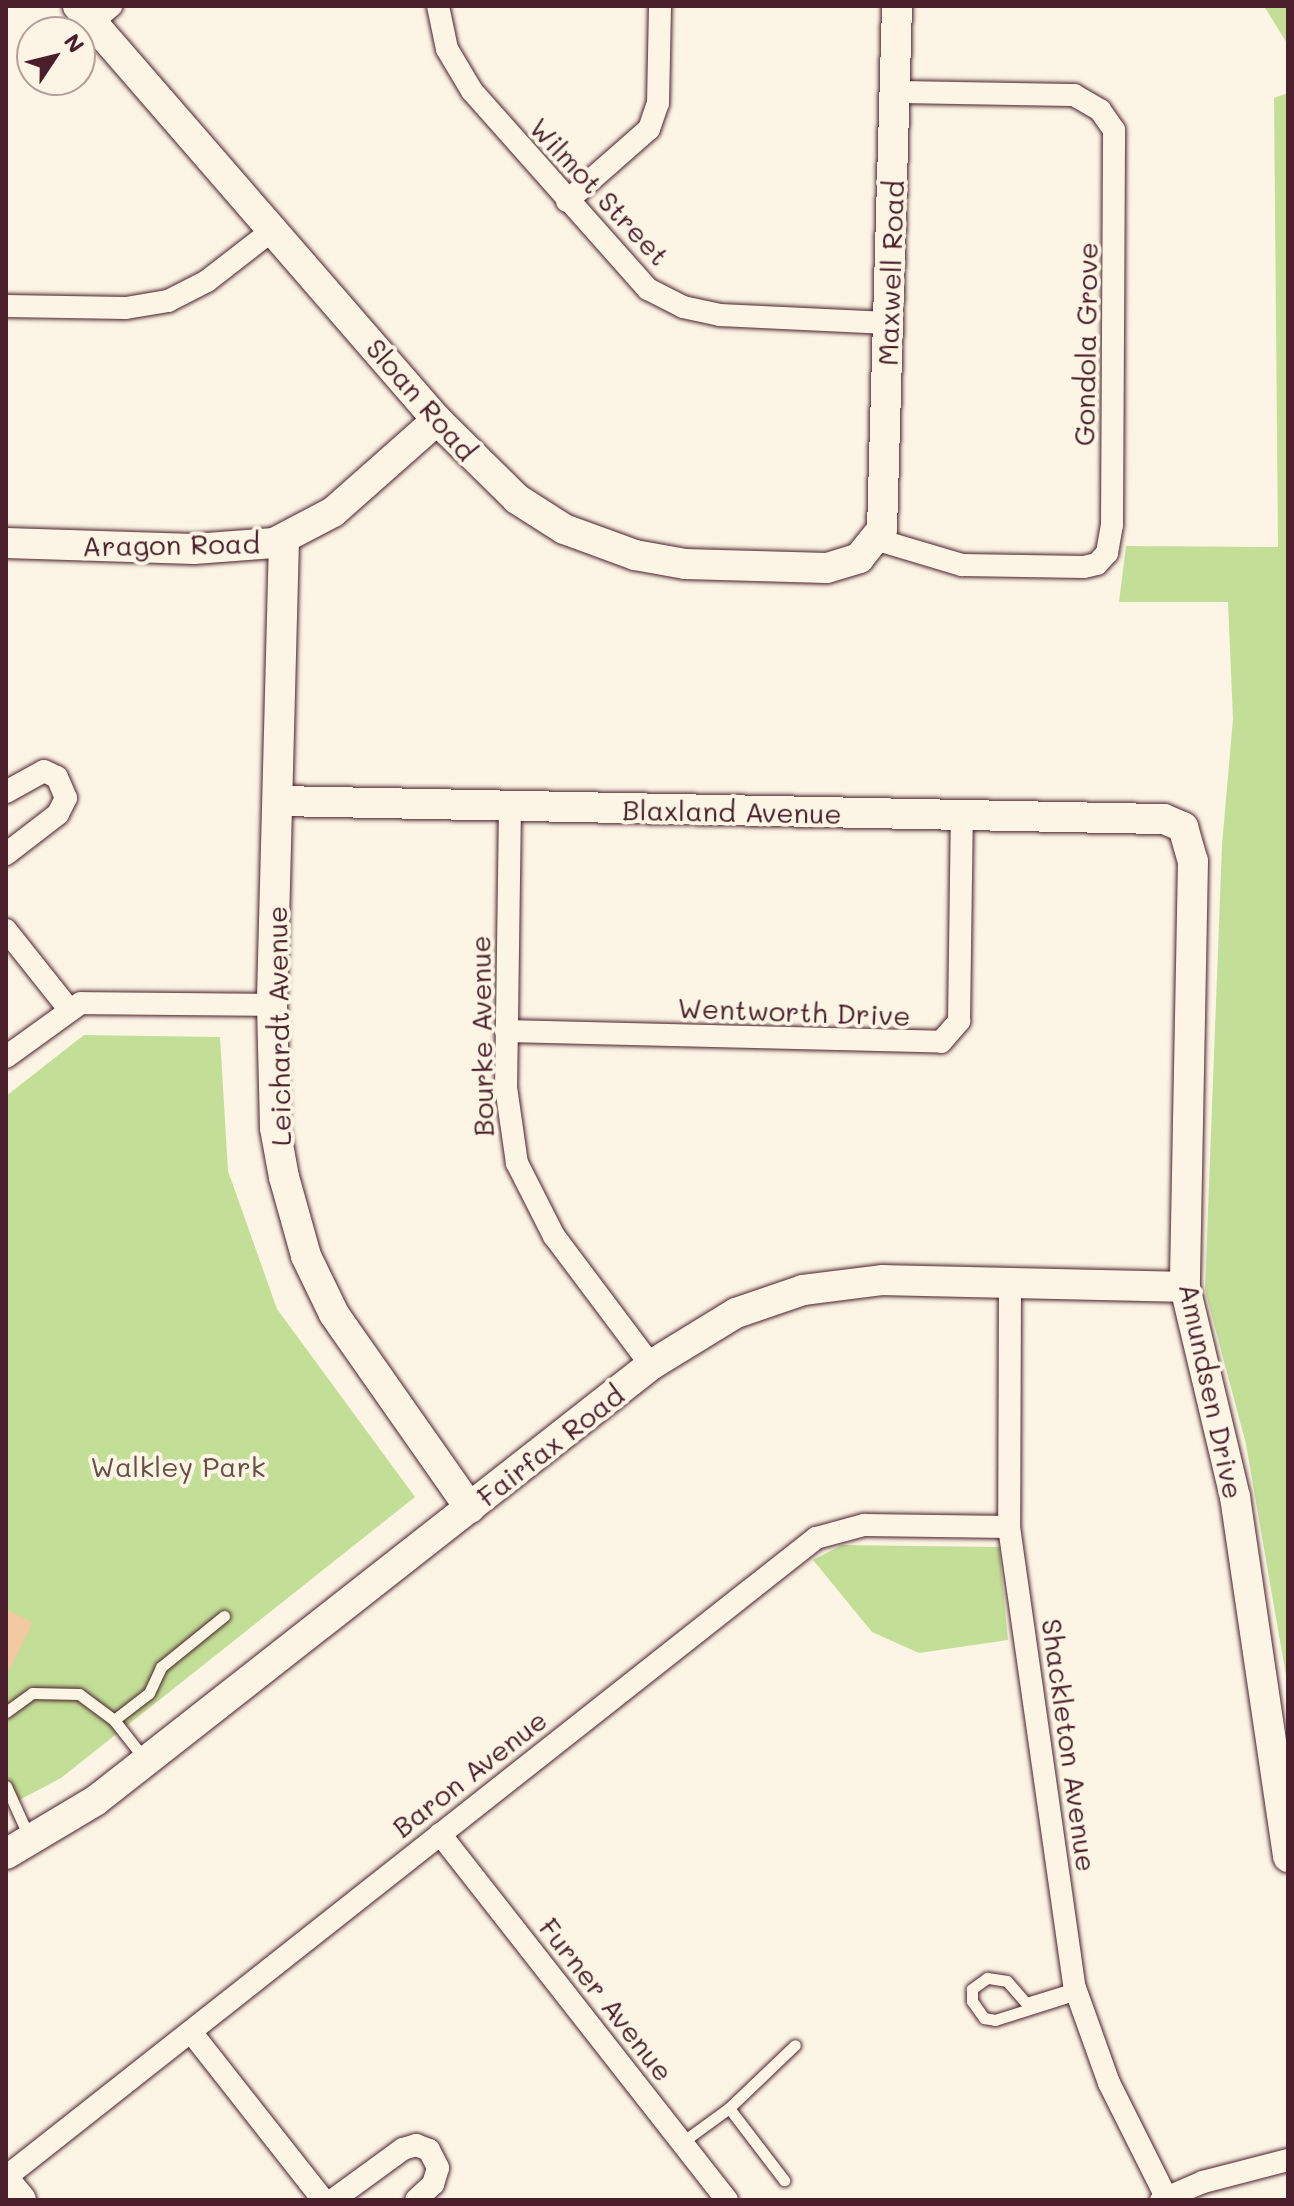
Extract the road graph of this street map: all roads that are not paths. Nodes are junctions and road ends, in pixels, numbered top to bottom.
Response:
1 (438, 6) edge
2 (660, 6) edge
3 (897, 6) edge
4 (94, 11) edge
5 (897, 92) junction
6 (567, 201) junction
7 (274, 229) junction
8 (6, 306) edge
9 (888, 323) junction
10 (437, 420) junction
11 (284, 540) junction
12 (878, 540) junction
13 (6, 543) edge
14 (6, 792) edge
15 (279, 801) junction
16 (510, 806) junction
17 (962, 816) junction
18 (1183, 827) joint
19 (6, 854) edge
20 (6, 930) edge
21 (272, 1005) junction
22 (68, 1008) junction
23 (506, 1031) junction
24 (6, 1057) edge
25 (1010, 1283) junction
26 (1185, 1287) junction
27 (651, 1365) junction
28 (470, 1508) junction
29 (1009, 1527) junction
30 (224, 1616) dead end
31 (6, 1712) edge
32 (114, 1720) junction
33 (146, 1762) junction
34 (6, 1786) edge
35 (440, 1834) junction
36 (19, 1848) edge
37 (1288, 1857) edge
38 (1076, 1991) junction
39 (191, 2032) junction
40 (795, 2045) dead end
41 (729, 2108) junction
42 (681, 2143) junction
43 (1288, 2160) edge
44 (6, 2179) edge
45 (784, 2180) dead end
46 (1163, 2198) edge
47 (21, 2200) edge
48 (323, 2200) edge
49 (333, 2200) edge
50 (416, 2200) edge
51 (727, 2200) edge

1 - 6 street, Wilmot Street
2 - 6 street
3 - 5 street, Maxwell Road
4 - 7 street, Sloan Road
5 - 9 street, Maxwell Road
5 - 12 street, Gondola Grove
6 - 9 street, Wilmot Street
7 - 8 street
7 - 10 street, Sloan Road
9 - 12 street, Maxwell Road
10 - 11 street, Aragon Road
10 - 12 street, Sloan Road
11 - 13 street, Aragon Road
11 - 15 street, Leichardt Avenue
14 - 19 street
15 - 16 street, Blaxland Avenue
15 - 21 street, Leichardt Avenue
16 - 17 street, Blaxland Avenue
16 - 23 street, Bourke Avenue
17 - 18 street, Blaxland Avenue
17 - 23 street, Wentworth Drive
18 - 26 street, Amundsen Drive
20 - 22 street
21 - 22 street
21 - 28 street, Leichardt Avenue
22 - 24 street
23 - 27 street, Bourke Avenue
25 - 26 street, Fairfax Road
25 - 27 street, Fairfax Road
25 - 29 street, Shackleton Avenue
26 - 37 street, Amundsen Drive
27 - 28 street, Fairfax Road
28 - 33 street, Fairfax Road
29 - 35 street, Baron Avenue
29 - 38 street, Shackleton Avenue
30 - 32 lane
31 - 32 lane
32 - 33 lane
33 - 36 street, Fairfax Road
34 - 36 lane
35 - 39 street, Baron Avenue
35 - 42 street, Furner Avenue
38 - 38 lane
38 - 46 street, Shackleton Avenue
39 - 44 street, Baron Avenue
39 - 48 street
40 - 41 lane
41 - 42 lane
41 - 45 lane
42 - 51 street, Furner Avenue
43 - 46 street
44 - 47 street
49 - 50 street

